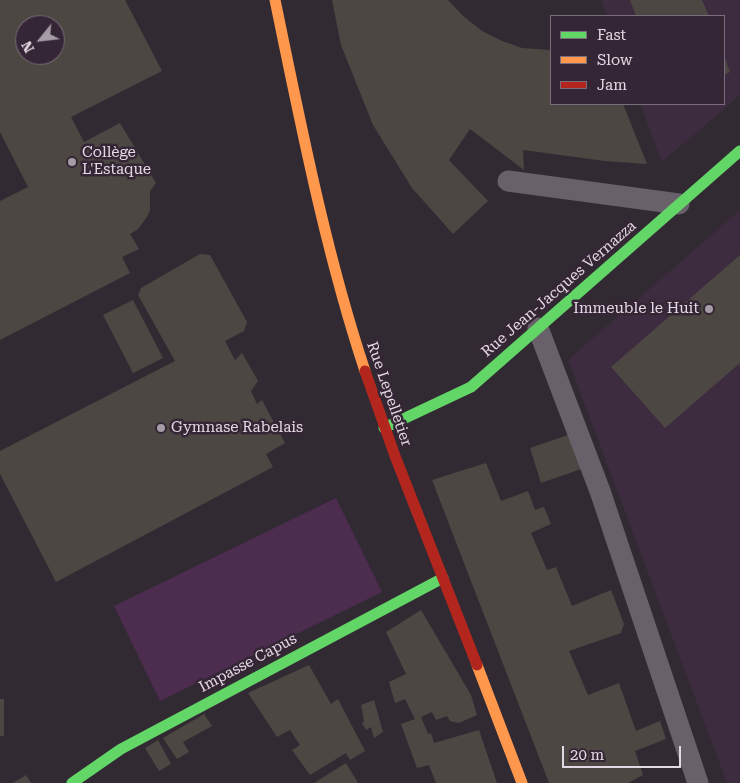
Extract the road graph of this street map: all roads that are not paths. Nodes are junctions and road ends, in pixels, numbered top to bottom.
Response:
1 (275, 0) edge
2 (740, 151) edge
3 (508, 181) dead end
4 (679, 204) junction
5 (538, 328) junction
6 (384, 428) junction
7 (442, 578) junction
8 (72, 783) edge
9 (522, 783) edge
10 (698, 783) edge

1 - 6 street, Rue Lepelletier
2 - 4 street, Rue Jean-Jacques Vernazza
3 - 4 lane
4 - 5 street, Rue Jean-Jacques Vernazza
5 - 6 street, Rue Jean-Jacques Vernazza
5 - 10 lane
6 - 7 street, Rue Lepelletier
7 - 8 street, Impasse Capus
7 - 9 street, Rue Lepelletier

